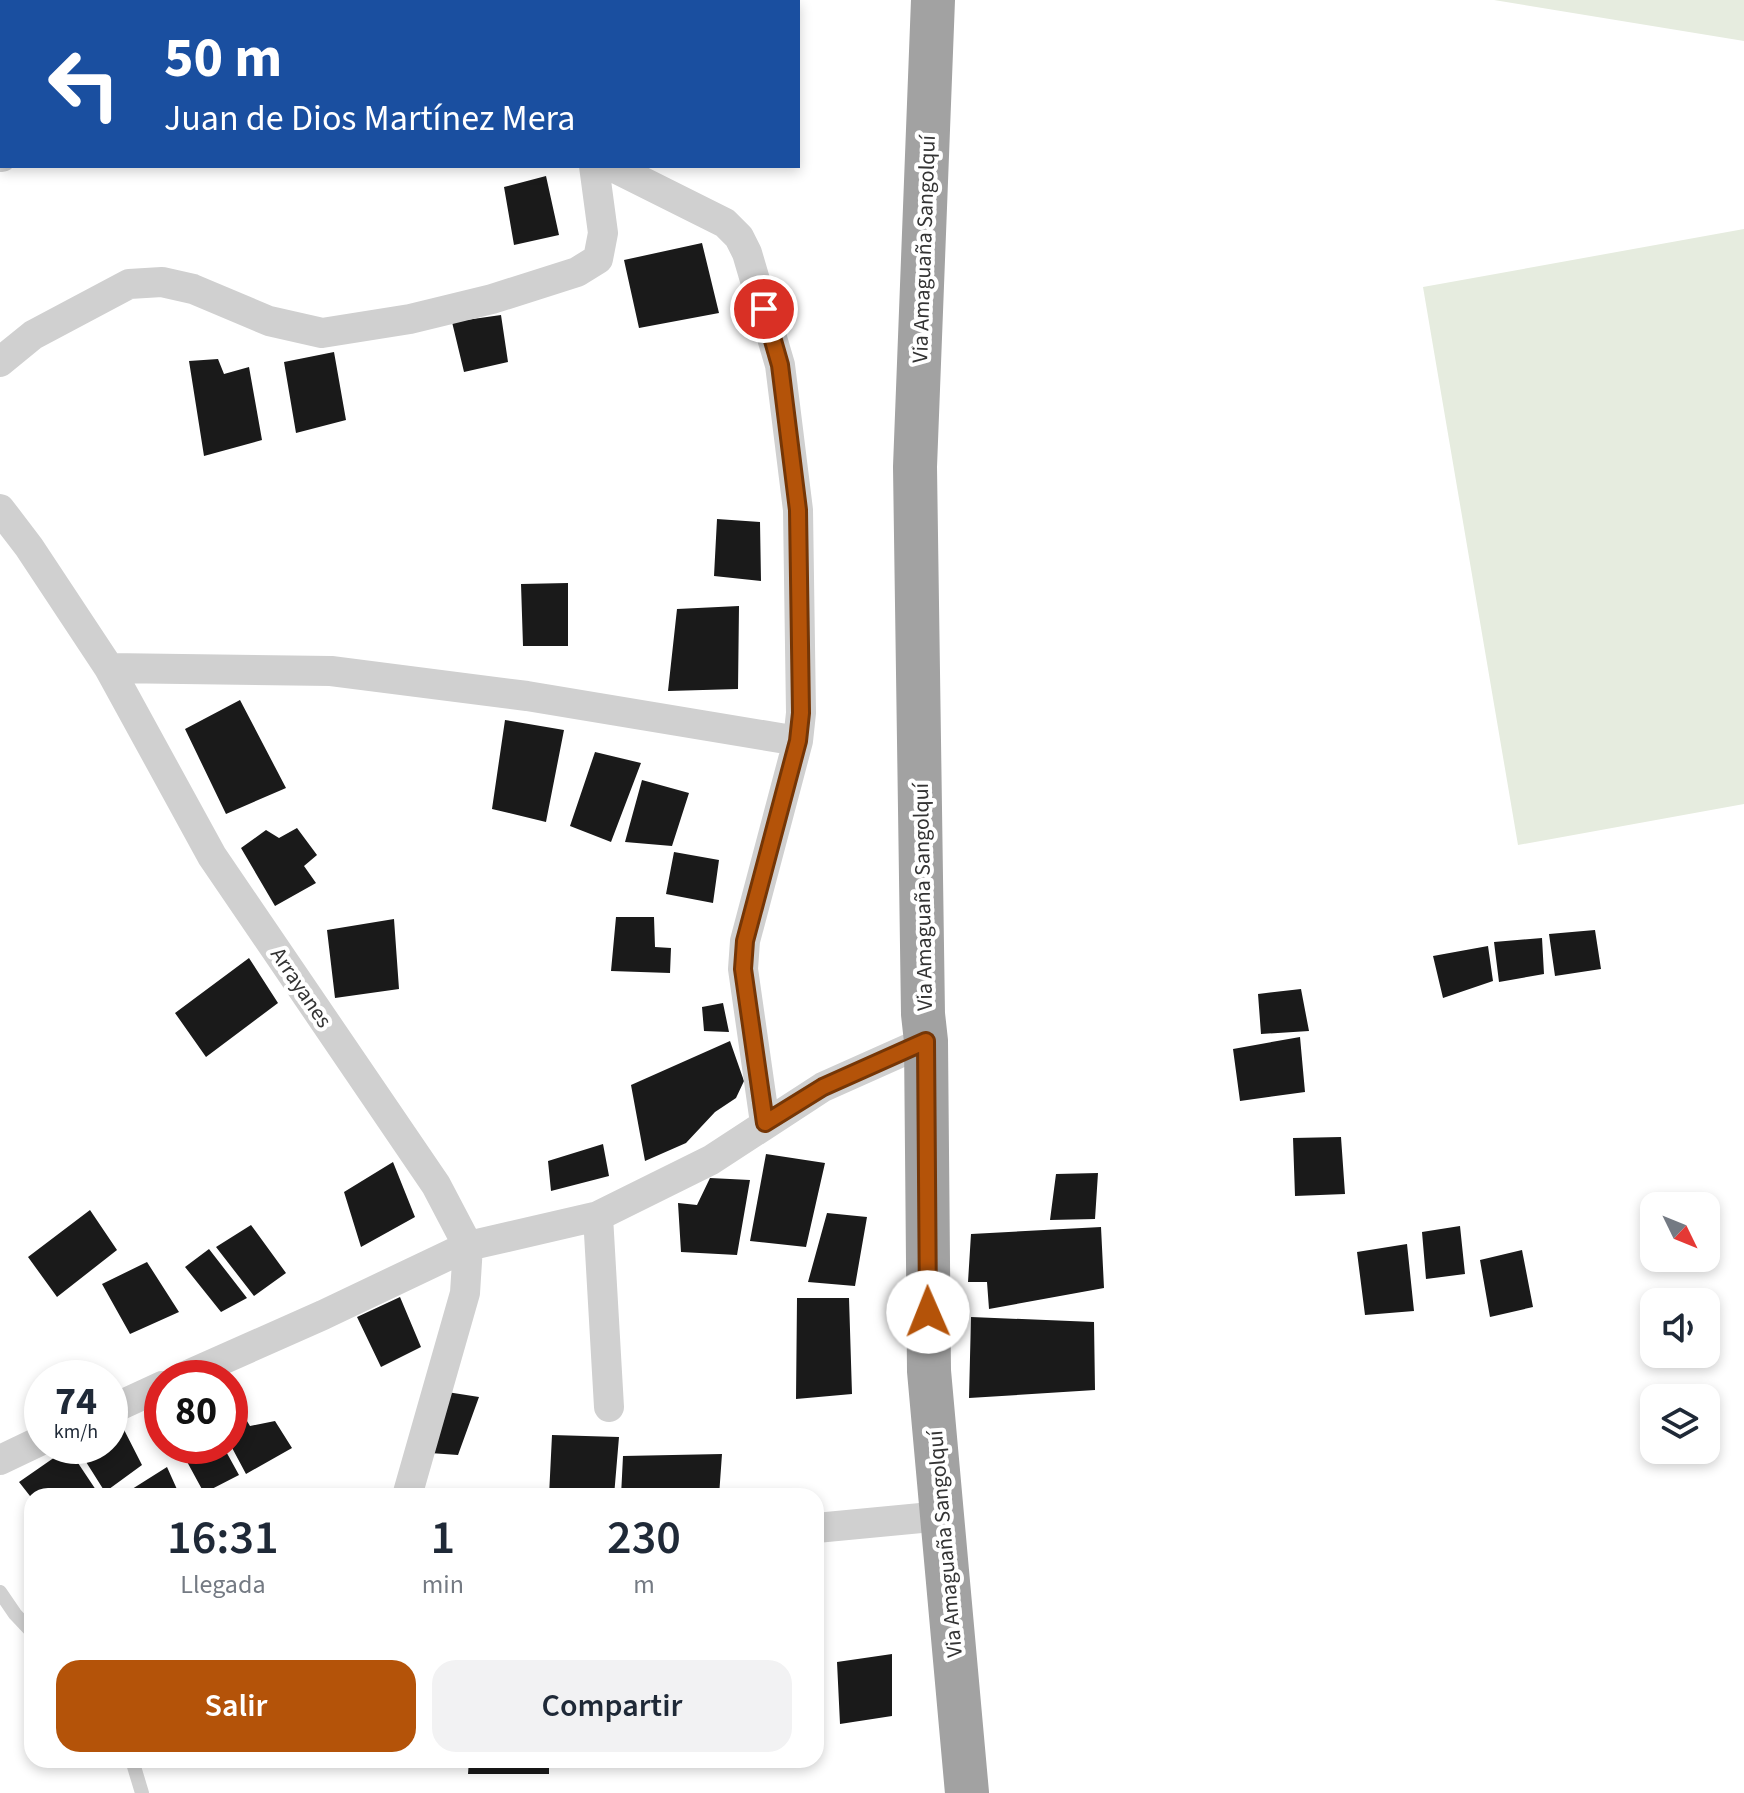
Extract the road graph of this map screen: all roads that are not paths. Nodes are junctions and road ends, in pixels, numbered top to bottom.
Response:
1 (933, 0) edge
2 (594, 168) edge
3 (615, 168) edge
4 (0, 362) edge
5 (0, 509) edge
6 (109, 668) junction
7 (798, 741) junction
8 (926, 1041) junction
9 (765, 1123) junction
10 (598, 1216) junction
11 (468, 1246) junction
12 (222, 1360) edge
13 (609, 1407) dead end
14 (24, 1449) edge
15 (0, 1460) edge
16 (409, 1488) edge
17 (942, 1516) junction
18 (824, 1527) edge
19 (0, 1592) edge
20 (24, 1624) edge
21 (134, 1768) edge
22 (142, 1793) edge
23 (967, 1793) edge

1 - 8 highway, Via Amaguaña Sangolquí
2 - 4 street
3 - 7 street
5 - 6 street, Arrayanes
6 - 7 street
6 - 11 street, Arrayanes
7 - 9 street
8 - 9 street
8 - 17 highway, Via Amaguaña Sangolquí
9 - 10 street
10 - 11 street
10 - 13 street
11 - 12 street
11 - 16 street
14 - 15 street
17 - 18 street
17 - 23 highway, Via Amaguaña Sangolquí
19 - 20 lane
21 - 22 lane

